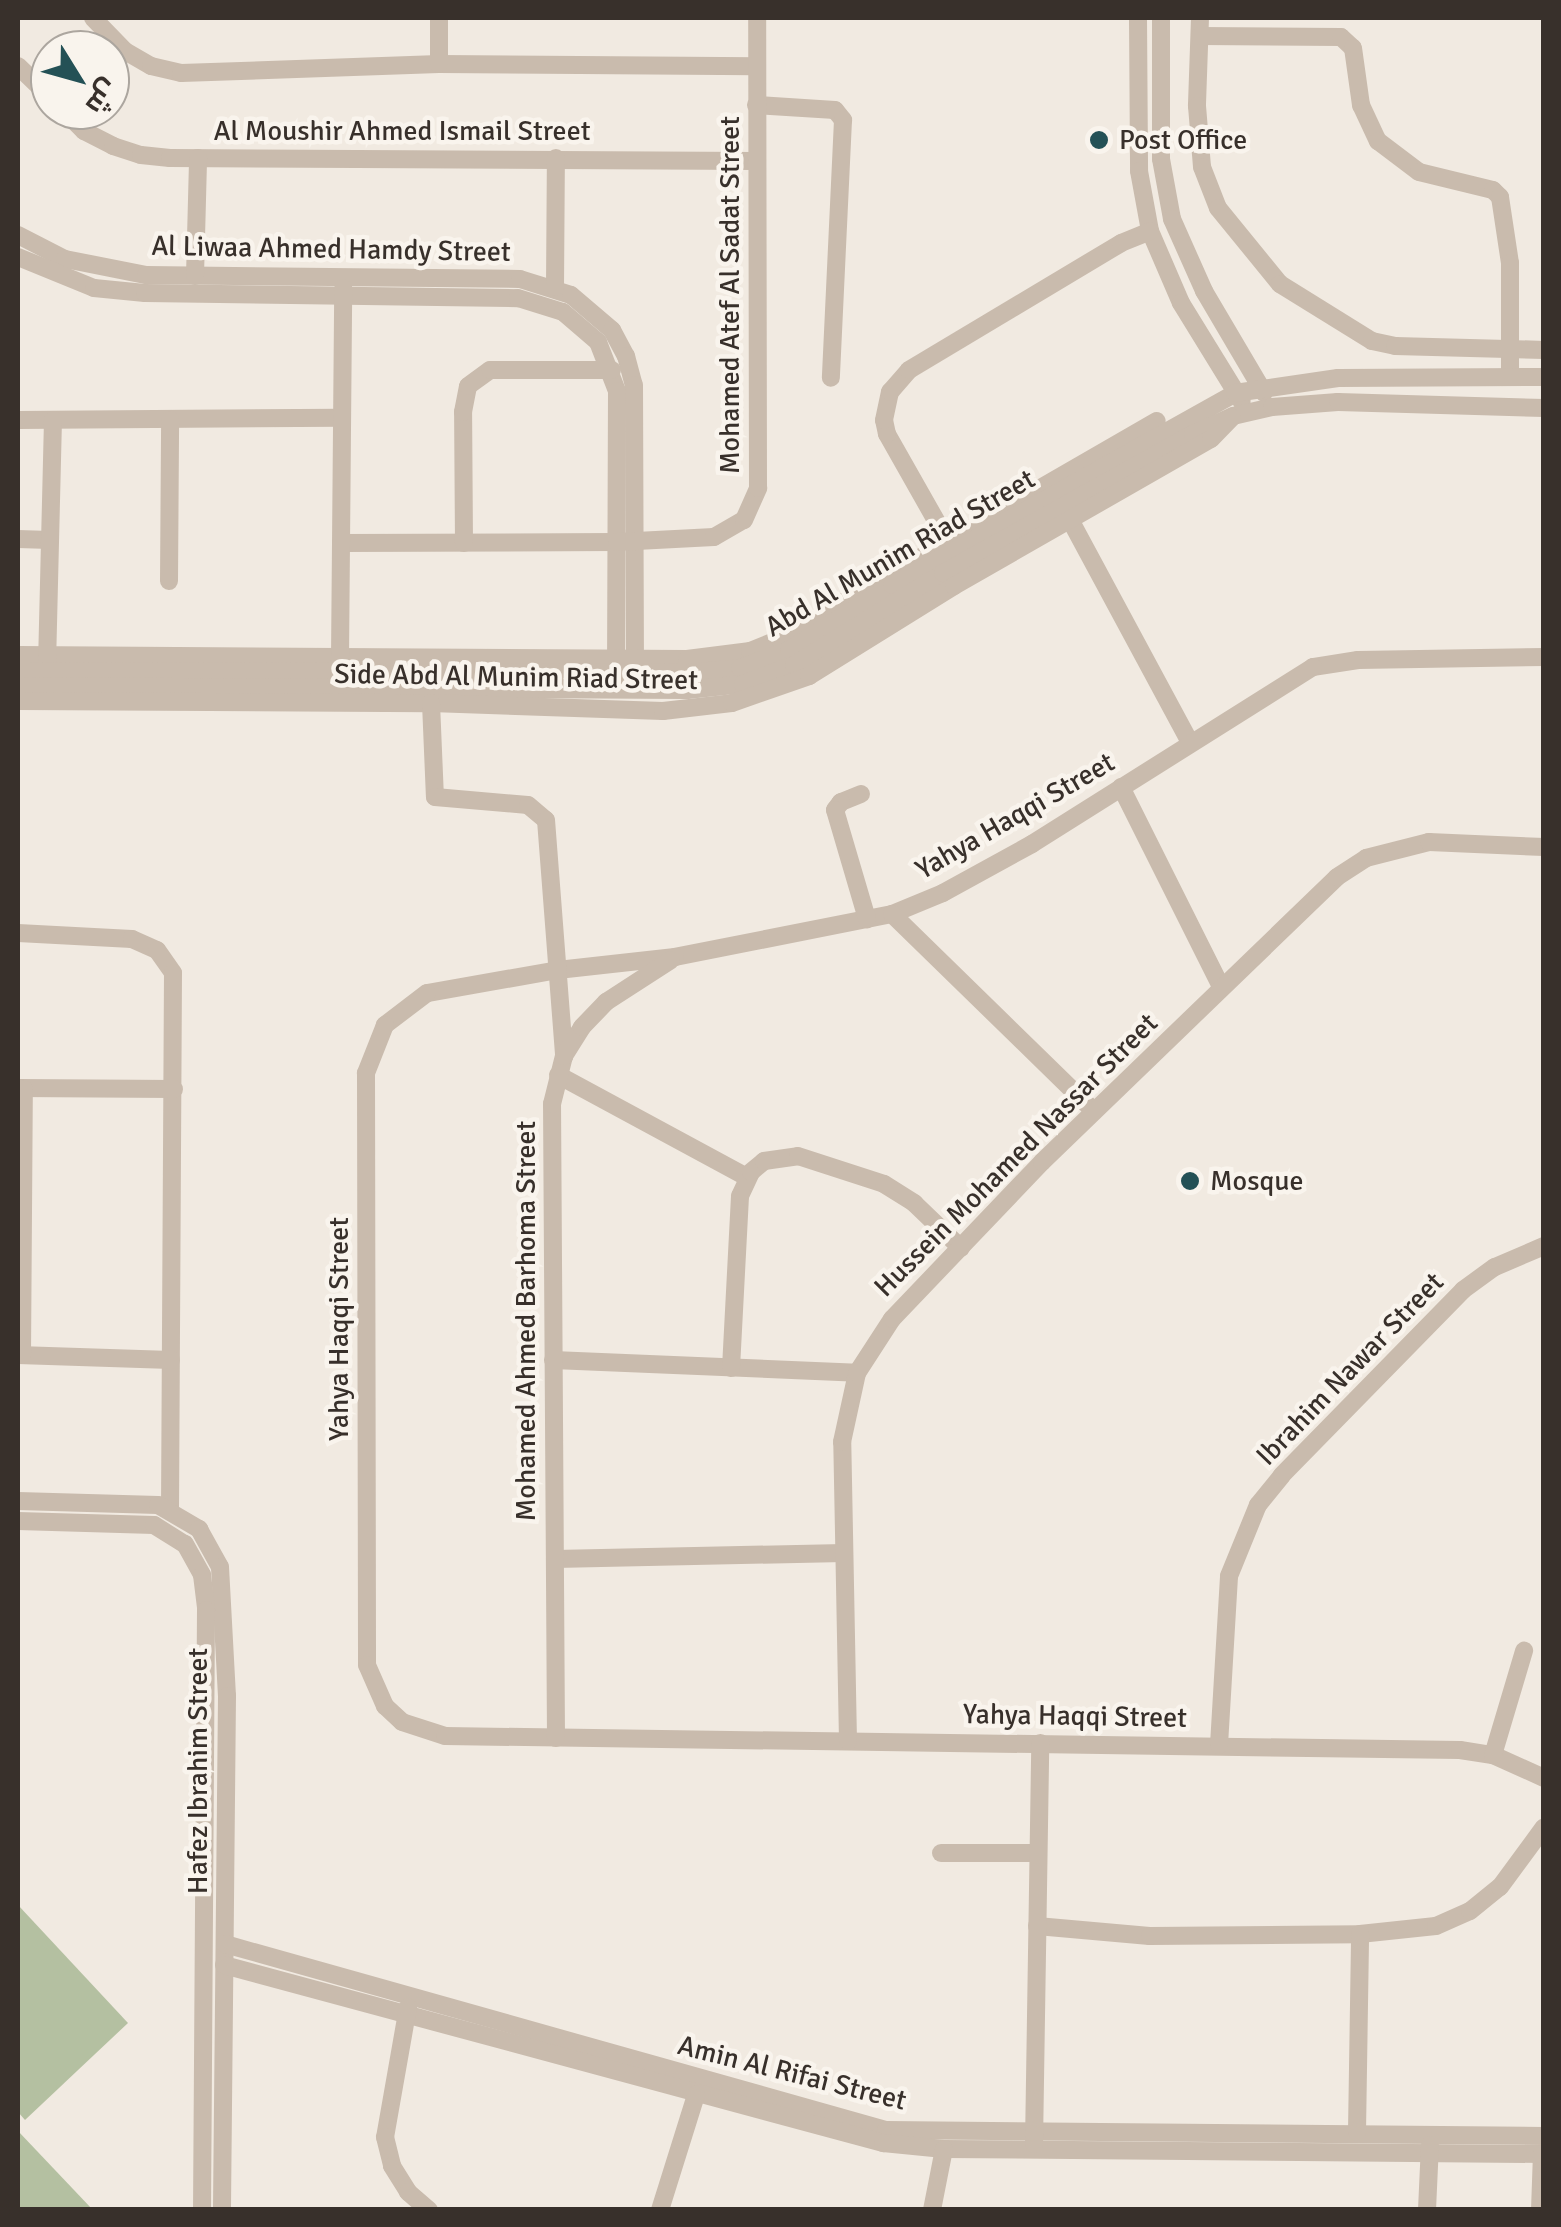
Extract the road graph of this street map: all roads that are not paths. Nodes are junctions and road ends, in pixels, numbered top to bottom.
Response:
1 (93, 18) edge
2 (439, 18) edge
3 (757, 18) edge
4 (1138, 18) edge
5 (1162, 18) edge
6 (1200, 27) edge
7 (439, 64) junction
8 (757, 66) junction
9 (756, 105) junction
10 (83, 130) edge
11 (198, 158) junction
12 (556, 158) junction
13 (756, 161) junction
14 (1150, 230) junction
15 (18, 234) edge
16 (18, 257) edge
17 (195, 276) junction
18 (343, 287) junction
19 (555, 287) junction
20 (1510, 350) junction
21 (1544, 350) edge
22 (612, 370) junction
23 (1510, 377) junction
24 (1544, 377) edge
25 (831, 378) dead end
26 (1260, 386) junction
27 (1234, 393) junction
28 (1272, 406) junction
29 (1544, 408) edge
30 (1240, 414) junction
31 (341, 418) junction
32 (18, 420) edge
33 (53, 420) junction
34 (170, 420) junction
35 (1068, 514) junction
36 (18, 539) edge
37 (50, 540) junction
38 (948, 540) junction
39 (464, 542) junction
40 (626, 542) junction
41 (341, 543) junction
42 (170, 581) dead end
43 (18, 655) edge
44 (1544, 657) edge
45 (340, 658) junction
46 (18, 671) edge
47 (626, 672) junction
48 (47, 679) junction
49 (18, 686) edge
50 (730, 695) junction
51 (515, 696) junction
52 (18, 701) edge
53 (431, 703) junction
54 (616, 708) junction
55 (636, 709) junction
56 (1190, 742) junction
57 (1121, 787) junction
58 (861, 794) dead end
59 (1544, 847) edge
60 (892, 914) junction
61 (867, 919) junction
62 (18, 933) edge
63 (675, 957) junction
64 (558, 970) junction
65 (1221, 986) junction
66 (564, 1056) junction
67 (558, 1075) junction
68 (21, 1088) edge
69 (174, 1089) junction
70 (1094, 1111) junction
71 (747, 1177) junction
72 (1544, 1246) edge
73 (961, 1248) junction
74 (20, 1355) edge
75 (172, 1360) junction
76 (553, 1360) junction
77 (731, 1368) junction
78 (857, 1373) junction
79 (18, 1501) edge
80 (170, 1509) junction
81 (18, 1521) edge
82 (844, 1553) junction
83 (555, 1559) junction
84 (1524, 1651) dead end
85 (228, 1696) junction
86 (205, 1697) junction
87 (556, 1738) junction
88 (848, 1741) junction
89 (1040, 1743) junction
90 (1219, 1745) junction
91 (1493, 1755) junction
92 (1544, 1778) edge
93 (1544, 1827) edge
94 (941, 1852) dead end
95 (1038, 1853) junction
96 (1038, 1926) junction
97 (1360, 1934) junction
98 (224, 1944) junction
99 (224, 1965) junction
100 (408, 2005) junction
101 (575, 2051) junction
102 (696, 2095) junction
103 (222, 2103) junction
104 (202, 2104) junction
105 (1357, 2132) junction
106 (1431, 2134) junction
107 (884, 2136) junction
108 (1544, 2136) edge
109 (1034, 2141) junction
110 (944, 2149) junction
111 (1430, 2154) junction
112 (1543, 2154) edge
113 (202, 2210) edge
114 (222, 2210) edge
115 (429, 2210) edge
116 (660, 2210) edge
117 (932, 2210) edge
118 (1427, 2210) edge
119 (1540, 2210) edge

1 - 7 street
2 - 7 street
3 - 8 street, Mohamed Atef Al Sadat Street
4 - 14 street
5 - 26 street
6 - 20 street
6 - 20 street
7 - 8 street
8 - 9 street, Mohamed Atef Al Sadat Street
9 - 13 street, Mohamed Atef Al Sadat Street
9 - 25 street
10 - 11 street, Al Moushir Ahmed Ismail Street
11 - 12 street, Al Moushir Ahmed Ismail Street
11 - 17 street
12 - 13 street, Al Moushir Ahmed Ismail Street
12 - 19 street
13 - 40 street, Mohamed Atef Al Sadat Street
14 - 27 street
14 - 38 street
15 - 17 street, Al Liwaa Ahmed Hamdy Street
16 - 18 street, Al Liwaa Ahmed Hamdy Street
17 - 18 street, Al Liwaa Ahmed Hamdy Street
18 - 19 street, Al Liwaa Ahmed Hamdy Street
18 - 22 street, Al Liwaa Ahmed Hamdy Street
18 - 31 street
19 - 40 street, Al Liwaa Ahmed Hamdy Street
20 - 21 street
20 - 23 street
22 - 39 street
22 - 40 street, Al Liwaa Ahmed Hamdy Street
23 - 24 street, Abd Al Munim Riad Street
23 - 26 street, Abd Al Munim Riad Street
26 - 27 street, Abd Al Munim Riad Street
26 - 28 street
27 - 30 street
27 - 38 street, Side Abd Al Munim Riad Street
27 - 47 street, Abd Al Munim Riad Street
28 - 29 street, Abd Al Munim Riad Street
28 - 30 street, Abd Al Munim Riad Street
30 - 35 street, Abd Al Munim Riad Street
31 - 34 street
31 - 41 street
32 - 33 street
33 - 34 street
33 - 37 street
34 - 42 street
35 - 50 street, Abd Al Munim Riad Street
35 - 56 street
36 - 37 street
37 - 48 street
38 - 47 street, Side Abd Al Munim Riad Street
39 - 40 street, Mohamed Atef Al Sadat Street
39 - 41 street, Mohamed Atef Al Sadat Street
40 - 47 street, Al Liwaa Ahmed Hamdy Street
41 - 45 street
43 - 48 street, Side Abd Al Munim Riad Street
44 - 56 street, Yahya Haqqi Street
45 - 47 street, Side Abd Al Munim Riad Street
45 - 48 street, Side Abd Al Munim Riad Street
46 - 48 street, Abd Al Munim Riad Street
47 - 48 street, Abd Al Munim Riad Street
47 - 50 street, Abd Al Munim Riad Street
47 - 51 street, Abd Al Munim Riad Street
47 - 54 street, Al Liwaa Ahmed Hamdy Street
47 - 55 street, Al Liwaa Ahmed Hamdy Street
48 - 49 street, Abd Al Munim Riad Street
48 - 51 street, Abd Al Munim Riad Street
48 - 52 street, Side Abd Al Munim Riad Street
48 - 53 street, Side Abd Al Munim Riad Street
50 - 55 street, Side Abd Al Munim Riad Street
51 - 53 street, Side Abd Al Munim Riad Street
51 - 54 street, Side Abd Al Munim Riad Street
53 - 64 street
54 - 55 street, Side Abd Al Munim Riad Street
56 - 57 street, Yahya Haqqi Street
57 - 60 street, Yahya Haqqi Street
57 - 65 street
58 - 61 street
59 - 65 street, Hussein Mohamed Nassar Street
60 - 61 street, Yahya Haqqi Street
60 - 70 street
61 - 63 street, Yahya Haqqi Street
62 - 69 street
63 - 64 street, Yahya Haqqi Street
63 - 66 street, Mohamed Ahmed Barhoma Street
64 - 66 street
64 - 87 street, Yahya Haqqi Street
65 - 70 street, Hussein Mohamed Nassar Street
66 - 67 street, Mohamed Ahmed Barhoma Street
67 - 71 street
67 - 76 street, Mohamed Ahmed Barhoma Street
68 - 69 street
68 - 74 street
69 - 75 street
70 - 73 street, Hussein Mohamed Nassar Street
71 - 73 street
71 - 77 street
72 - 90 street, Ibrahim Nawar Street
73 - 78 street, Hussein Mohamed Nassar Street
74 - 75 street
75 - 80 street
76 - 77 street
76 - 83 street, Mohamed Ahmed Barhoma Street
77 - 78 street
78 - 82 street, Hussein Mohamed Nassar Street
79 - 80 street
80 - 85 street, Hafez Ibrahim Street
81 - 86 street, Hafez Ibrahim Street
82 - 83 street
82 - 88 street, Hussein Mohamed Nassar Street
83 - 87 street, Mohamed Ahmed Barhoma Street
84 - 91 street
85 - 86 street
85 - 98 street, Hafez Ibrahim Street
86 - 104 street, Hafez Ibrahim Street
87 - 88 street, Yahya Haqqi Street
88 - 89 street, Yahya Haqqi Street
89 - 90 street, Yahya Haqqi Street
89 - 95 street
90 - 91 street, Yahya Haqqi Street
91 - 92 street, Yahya Haqqi Street
93 - 97 street
94 - 95 street
95 - 96 street
96 - 97 street
96 - 109 street
97 - 105 street
98 - 99 street, Hafez Ibrahim Street
98 - 100 street, Amin Al Rifai Street
99 - 100 street, Amin Al Rifai Street
99 - 103 street, Hafez Ibrahim Street
100 - 101 street, Amin Al Rifai Street
100 - 115 street
101 - 102 street, Amin Al Rifai Street
101 - 107 street, Amin Al Rifai Street
102 - 107 street, Amin Al Rifai Street
102 - 116 street
103 - 104 street
103 - 114 street, Hafez Ibrahim Street
104 - 113 street, Hafez Ibrahim Street
105 - 106 street, Amin Al Rifai Street
105 - 109 street, Amin Al Rifai Street
106 - 108 street, Amin Al Rifai Street
106 - 111 street
107 - 109 street, Amin Al Rifai Street
107 - 110 street, Amin Al Rifai Street
109 - 110 street, Amin Al Rifai Street
109 - 111 street, Amin Al Rifai Street
110 - 117 street
111 - 112 street, Amin Al Rifai Street
111 - 118 street
112 - 119 street

